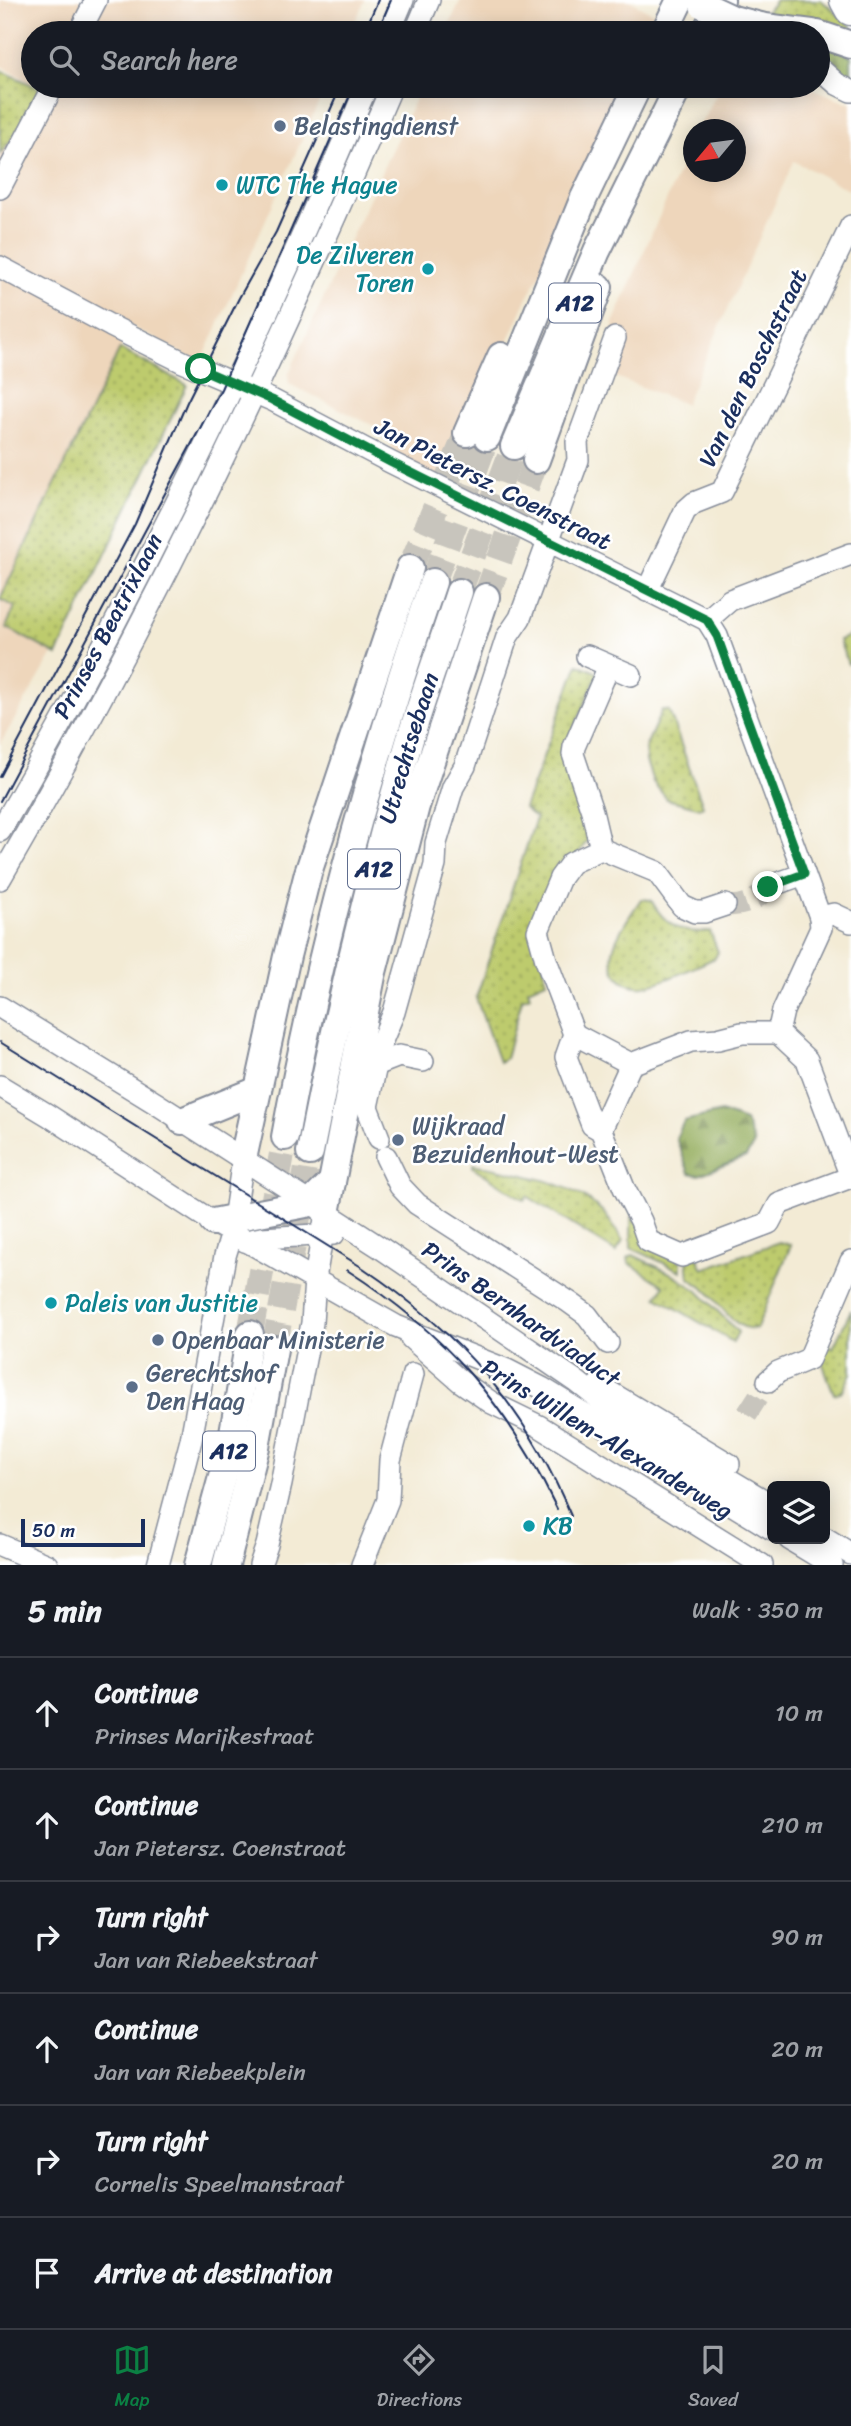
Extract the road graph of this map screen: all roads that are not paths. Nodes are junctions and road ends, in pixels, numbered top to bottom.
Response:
1 (96, 0) edge
2 (403, 0) edge
3 (429, 0) edge
4 (840, 0) edge
5 (846, 0) edge
6 (710, 4) edge
7 (851, 9) edge
8 (85, 21) edge
9 (394, 21) edge
10 (420, 21) edge
11 (683, 21) edge
12 (751, 21) edge
13 (830, 38) edge
14 (851, 45) edge
15 (830, 78) edge
16 (851, 91) edge
17 (48, 98) edge
18 (362, 98) edge
19 (387, 98) edge
20 (632, 98) edge
21 (673, 98) edge
22 (0, 188) edge
23 (851, 226) edge
24 (0, 267) edge
25 (615, 338) dead end
26 (234, 384) junction
27 (255, 393) junction
28 (477, 435) tunnel mouth
29 (525, 453) tunnel mouth
30 (548, 541) junction
31 (851, 554) edge
32 (410, 568) tunnel mouth
33 (433, 582) tunnel mouth
34 (647, 591) junction
35 (458, 592) tunnel mouth
36 (486, 597) tunnel mouth
37 (707, 620) junction
38 (587, 656) dead end
39 (609, 666) junction
40 (631, 675) dead end
41 (0, 831) edge
42 (601, 849) junction
43 (804, 874) junction
44 (0, 879) edge
45 (768, 887) tunnel mouth
46 (725, 905) tunnel mouth
47 (820, 917) junction
48 (851, 922) edge
49 (0, 1007) edge
50 (575, 1034) junction
51 (778, 1034) junction
52 (424, 1061) dead end
53 (631, 1064) junction
54 (376, 1065) junction
55 (0, 1086) edge
56 (258, 1090) junction
57 (182, 1121) junction
58 (601, 1130) junction
59 (285, 1137) tunnel mouth
60 (310, 1152) tunnel mouth
61 (243, 1159) junction
62 (851, 1177) edge
63 (320, 1217) junction
64 (231, 1228) junction
65 (851, 1261) edge
66 (315, 1279) junction
67 (396, 1326) junction
68 (250, 1334) tunnel mouth
69 (608, 1343) dead end
70 (274, 1349) tunnel mouth
71 (413, 1374) dead end
72 (576, 1381) junction
73 (768, 1381) tunnel mouth
74 (686, 1466) junction
75 (767, 1488) edge
76 (767, 1503) edge
77 (767, 1525) edge
78 (830, 1526) edge
79 (851, 1539) edge
80 (830, 1541) edge
81 (797, 1544) edge
82 (0, 1545) edge
83 (851, 1555) edge
84 (47, 1565) edge
85 (158, 1565) edge
86 (198, 1565) edge
87 (226, 1565) edge
88 (260, 1565) edge
89 (362, 1565) edge
90 (762, 1565) edge
91 (832, 1565) edge

1 - 8 street
2 - 9 street
3 - 10 street
4 - 7 main road
5 - 7 highway
6 - 11 main road
6 - 12 main road
13 - 14 main road
15 - 16 street
17 - 22 street
18 - 26 street, Prinses Beatrixlaan
19 - 27 street, Prinses Beatrixlaan
20 - 28 main road
21 - 29 main road, A12
23 - 34 street, Van den Boschstraat
24 - 26 street
25 - 30 street
26 - 27 street
26 - 41 street, Prinses Beatrixlaan
27 - 30 street, Jan Pietersz. Coenstraat
27 - 44 street, Prinses Beatrixlaan
30 - 34 street, Jan Pietersz. Coenstraat
30 - 54 street
31 - 37 street
32 - 56 main road
33 - 59 main road, Utrechtsebaan / A12
34 - 37 street, Jan Pietersz. Coenstraat
35 - 60 main road, Utrechtsebaan / A12
36 - 63 main road
37 - 43 street
38 - 39 street
39 - 40 street
39 - 42 street
42 - 46 street
42 - 50 street
43 - 45 street
43 - 47 street
47 - 48 street
47 - 51 street
49 - 57 street, Prins Bernhardviaduct
50 - 53 street
50 - 58 street
51 - 53 street
51 - 62 street
52 - 54 street
53 - 58 street
54 - 69 street
55 - 64 street, Prins Bernhardviaduct
56 - 57 main road
56 - 61 main road
57 - 61 street, Prins Bernhardviaduct
58 - 62 street
61 - 63 street, Prins Bernhardviaduct
61 - 64 street
63 - 64 main road
63 - 66 street
63 - 72 street, Prins Bernhardviaduct
64 - 66 street, Prins Bernhardviaduct
64 - 85 street
65 - 73 street
66 - 67 street, Prins Bernhardviaduct
66 - 88 street
67 - 74 street, Prins Bernhardviaduct
67 - 90 street, Prins Willem-Alexanderweg
68 - 86 main road, A12
70 - 87 main road, A12
71 - 89 street
72 - 74 street, Prins Bernhardviaduct
72 - 75 street, Prins Willem-Alexanderweg
74 - 76 street, Prins Bernhardviaduct
74 - 77 street, Prins Bernhardviaduct
78 - 79 street
80 - 83 street
81 - 91 street
82 - 84 street

